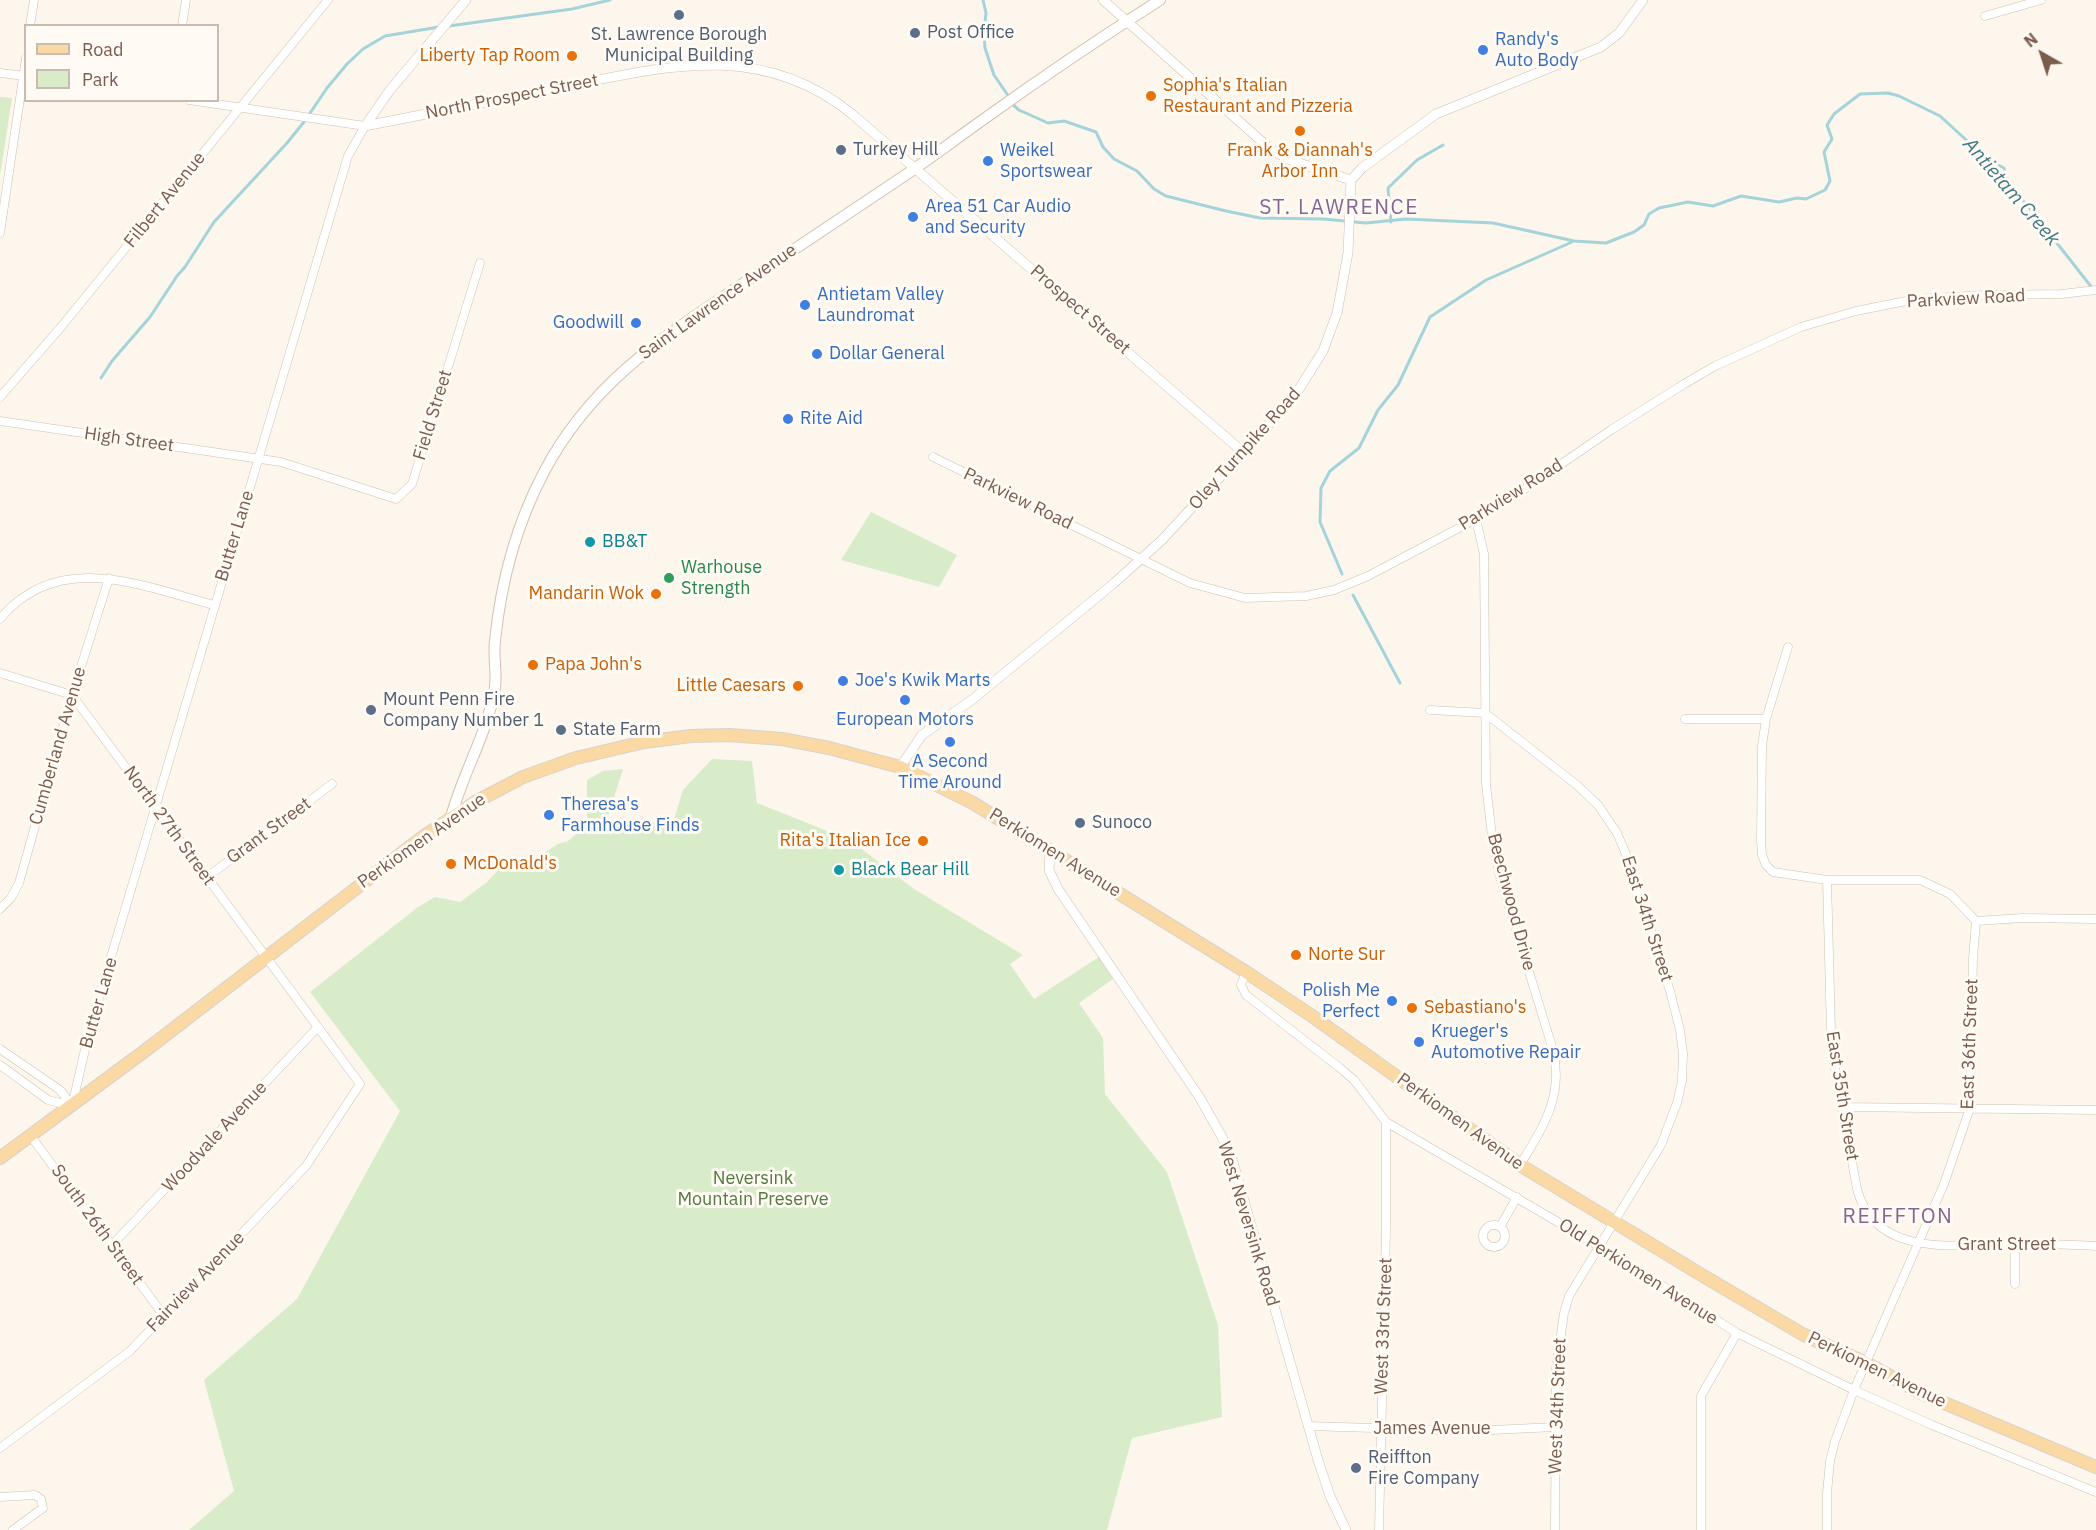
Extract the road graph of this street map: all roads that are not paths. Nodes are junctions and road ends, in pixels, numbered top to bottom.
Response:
1 (34, 0) edge
2 (186, 0) edge
3 (328, 0) edge
4 (466, 0) edge
5 (1103, 0) edge
6 (1160, 0) edge
7 (1643, 0) edge
8 (2041, 0) edge
9 (1985, 16) dead end
10 (1128, 21) junction
11 (30, 24) edge
12 (182, 24) edge
13 (0, 73) edge
14 (24, 76) edge
15 (202, 102) edge
16 (240, 108) junction
17 (365, 126) junction
18 (915, 168) junction
19 (1351, 180) junction
20 (0, 233) edge
21 (480, 263) dead end
22 (2092, 290) edge
23 (0, 397) edge
24 (0, 421) edge
25 (1243, 452) junction
26 (933, 457) dead end
27 (258, 458) junction
28 (334, 479) joint
29 (1476, 519) junction
30 (1140, 560) junction
31 (110, 578) junction
32 (214, 605) junction
33 (0, 619) edge
34 (1788, 647) dead end
35 (0, 673) edge
36 (72, 695) junction
37 (1430, 710) dead end
38 (1485, 713) junction
39 (1766, 719) junction
40 (1684, 720) dead end
41 (900, 767) junction
42 (332, 784) dead end
43 (156, 807) junction
44 (451, 817) junction
45 (1050, 851) junction
46 (207, 877) junction
47 (1827, 880) junction
48 (0, 909) edge
49 (2096, 919) edge
50 (1976, 921) junction
51 (265, 958) junction
52 (1246, 972) junction
53 (317, 1028) junction
54 (0, 1049) edge
55 (0, 1065) edge
56 (360, 1084) joint
57 (72, 1106) junction
58 (1842, 1107) junction
59 (1970, 1108) junction
60 (2096, 1110) edge
61 (1386, 1122) junction
62 (30, 1135) junction
63 (0, 1158) edge
64 (1520, 1165) junction
65 (1517, 1197) junction
66 (1614, 1223) junction
67 (1500, 1227) dead end
68 (1917, 1244) junction
69 (2015, 1244) junction
70 (112, 1245) junction
71 (1599, 1246) junction
72 (2096, 1246) edge
73 (2015, 1284) dead end
74 (164, 1316) junction
75 (1737, 1333) junction
76 (1866, 1363) junction
77 (1854, 1390) junction
78 (1308, 1426) junction
79 (1555, 1428) junction
80 (1381, 1429) junction
81 (0, 1448) edge
82 (2096, 1467) edge
83 (2096, 1492) edge
84 (0, 1497) edge
85 (13, 1530) edge
86 (1346, 1530) edge
87 (1379, 1530) edge
88 (1555, 1530) edge
89 (1701, 1530) edge
90 (1827, 1530) edge

1 - 11 street
2 - 12 street
3 - 16 street, Filbert Avenue
4 - 17 street, Butter Lane
5 - 10 street
6 - 10 main road, Saint Lawrence Avenue
7 - 19 street
8 - 9 street
10 - 18 main road, Saint Lawrence Avenue
10 - 19 street
13 - 14 street
14 - 20 street
15 - 16 street
16 - 17 street
16 - 23 street, Filbert Avenue
17 - 18 street, North Prospect Street
17 - 27 street, Butter Lane
18 - 25 street, Prospect Street
18 - 44 main road, Saint Lawrence Avenue
19 - 25 street, Oley Turnpike Road
21 - 28 street, Field Street
22 - 29 street, Parkview Road
24 - 27 street, High Street
25 - 30 street, Oley Turnpike Road
26 - 30 street, Parkview Road
27 - 28 street, High Street
27 - 32 street, Butter Lane
29 - 30 street, Parkview Road
29 - 38 street, Beechwood Drive
30 - 41 street, Oley Turnpike Road
31 - 32 street
31 - 33 street
31 - 36 street, Cumberland Avenue
32 - 43 street, Butter Lane
34 - 39 street
35 - 36 street
36 - 43 street, North 27th Street
36 - 48 street, Cumberland Avenue
37 - 38 street
38 - 64 street, Beechwood Drive
38 - 66 street, East 34th Street
39 - 40 street
39 - 47 street
41 - 44 main road, Perkiomen Avenue
41 - 45 main road, Perkiomen Avenue
42 - 46 street, Grant Street
43 - 46 street, North 27th Street
43 - 57 street, Butter Lane
44 - 51 main road, Perkiomen Avenue
45 - 52 main road, Perkiomen Avenue
45 - 78 street, West Neversink Road
46 - 51 street, North 27th Street
47 - 50 street
47 - 58 street, East 35th Street
49 - 50 street
50 - 59 street, East 36th Street
51 - 53 street, North 27th Street
51 - 57 main road, Perkiomen Avenue
52 - 61 street, Old Perkiomen Avenue
52 - 64 main road, Perkiomen Avenue
53 - 56 street, North 27th Street
53 - 70 street, Woodvale Avenue
54 - 57 street
55 - 57 street
56 - 74 street, Fairview Avenue
57 - 62 main road, Perkiomen Avenue
58 - 59 street
58 - 68 street, East 35th Street
59 - 60 street
59 - 68 street, East 36th Street
61 - 65 street, Old Perkiomen Avenue
61 - 80 street, West 33rd Street
62 - 63 main road, Perkiomen Avenue
62 - 70 street, South 26th Street
64 - 66 main road, Perkiomen Avenue
65 - 67 street
65 - 71 street, Old Perkiomen Avenue
66 - 71 street, West 34th Street
66 - 76 main road, Perkiomen Avenue
68 - 69 street, Grant Street
68 - 76 street, East 36th Street
69 - 72 street, Grant Street
69 - 73 street
70 - 74 street, South 26th Street
71 - 75 street, Old Perkiomen Avenue
71 - 79 street, West 34th Street
74 - 81 street, Fairview Avenue
75 - 77 street, Old Perkiomen Avenue
75 - 89 street
76 - 77 street, East 36th Street
76 - 82 main road, Perkiomen Avenue
77 - 83 street, Old Perkiomen Avenue
77 - 90 street, East 36th Street
78 - 80 street, James Avenue
78 - 86 street, West Neversink Road
79 - 80 street, James Avenue
79 - 88 street, West 34th Street
80 - 87 street, West 33rd Street
84 - 85 street

